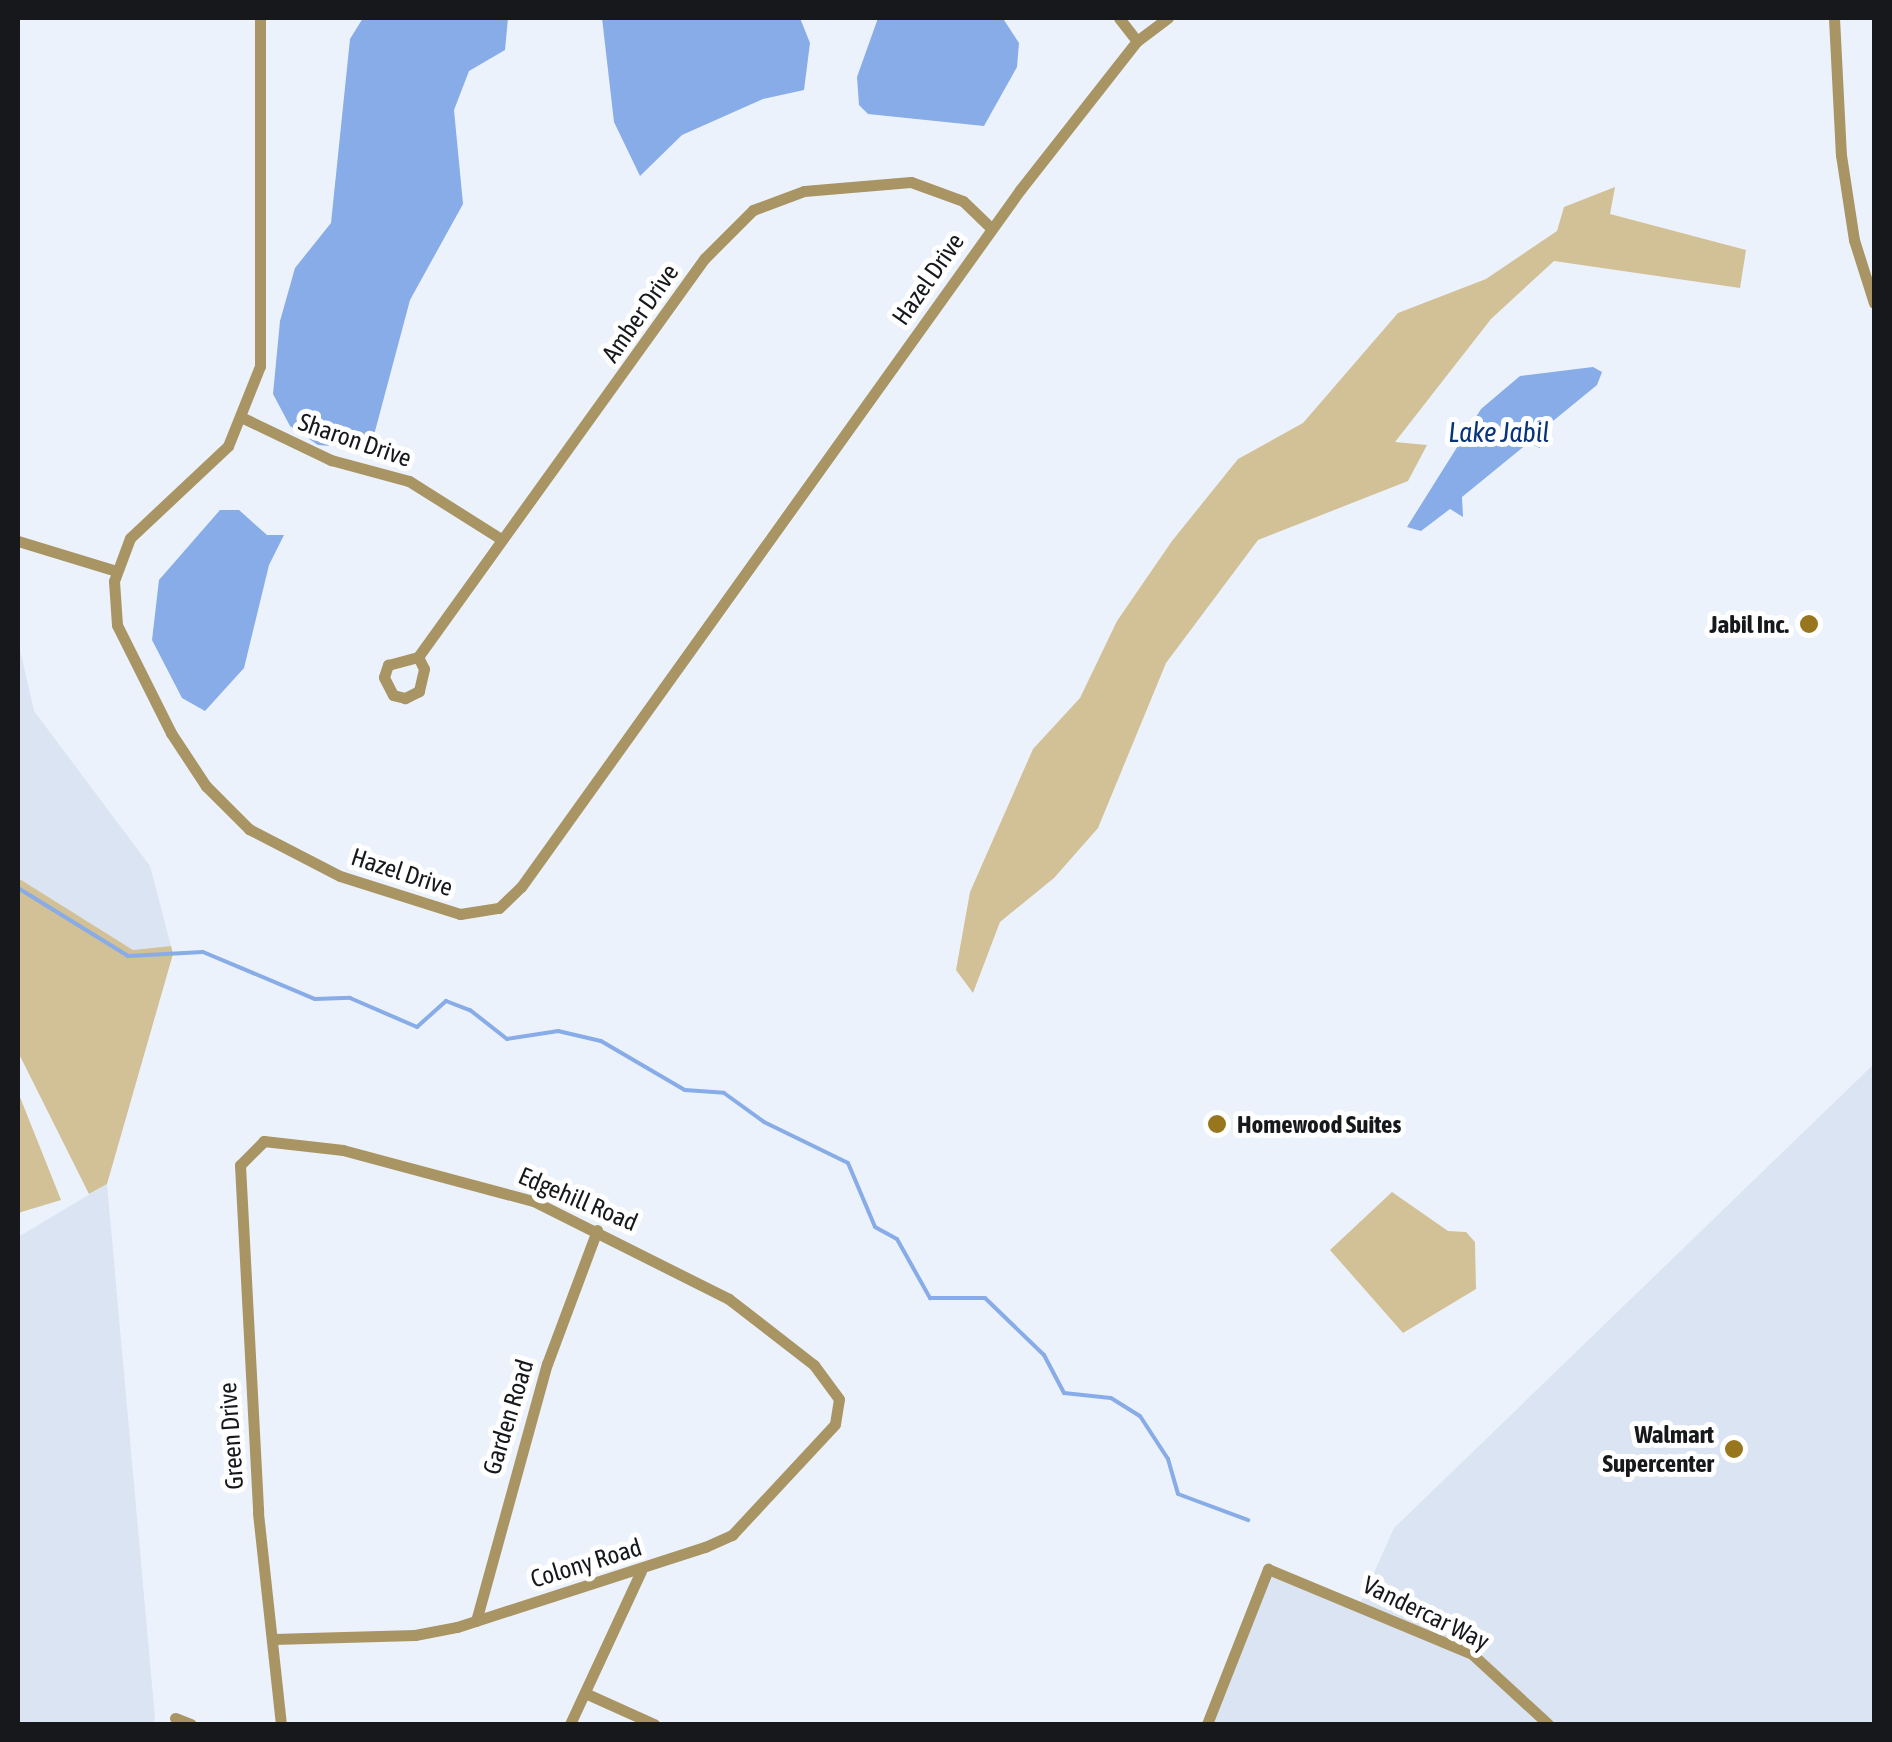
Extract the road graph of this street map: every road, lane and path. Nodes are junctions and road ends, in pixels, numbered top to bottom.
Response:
1 (260, 18) edge
2 (1119, 18) edge
3 (1168, 18) edge
4 (1834, 18) edge
5 (1137, 41) junction
6 (992, 228) junction
7 (1874, 303) edge
8 (243, 418) junction
9 (501, 539) junction
10 (18, 540) edge
11 (116, 571) junction
12 (418, 657) dead end
13 (254, 1148) joint
14 (597, 1230) junction
15 (840, 1399) joint
16 (641, 1571) junction
17 (476, 1621) junction
18 (273, 1639) junction
19 (585, 1693) junction
20 (175, 1718) dead end
21 (191, 1724) edge
22 (281, 1724) edge
23 (570, 1724) edge
24 (654, 1724) edge
25 (1207, 1724) edge
26 (1548, 1724) edge

1 - 8 street
2 - 5 street
3 - 5 street, Hazel Drive
4 - 7 street
5 - 6 street, Hazel Drive
6 - 9 street, Amber Drive
6 - 11 street, Hazel Drive
8 - 9 street, Sharon Drive
8 - 11 street
9 - 12 street, Amber Drive
10 - 11 street
13 - 14 street, Edgehill Road
13 - 18 street, Green Drive
14 - 15 street, Edgehill Road
14 - 17 street, Garden Road
15 - 16 street, Colony Road
16 - 17 street, Colony Road
16 - 19 street
17 - 18 street, Colony Road
18 - 22 street, Green Drive
19 - 23 street
19 - 24 street
20 - 21 street
25 - 26 street, Vandercar Way

